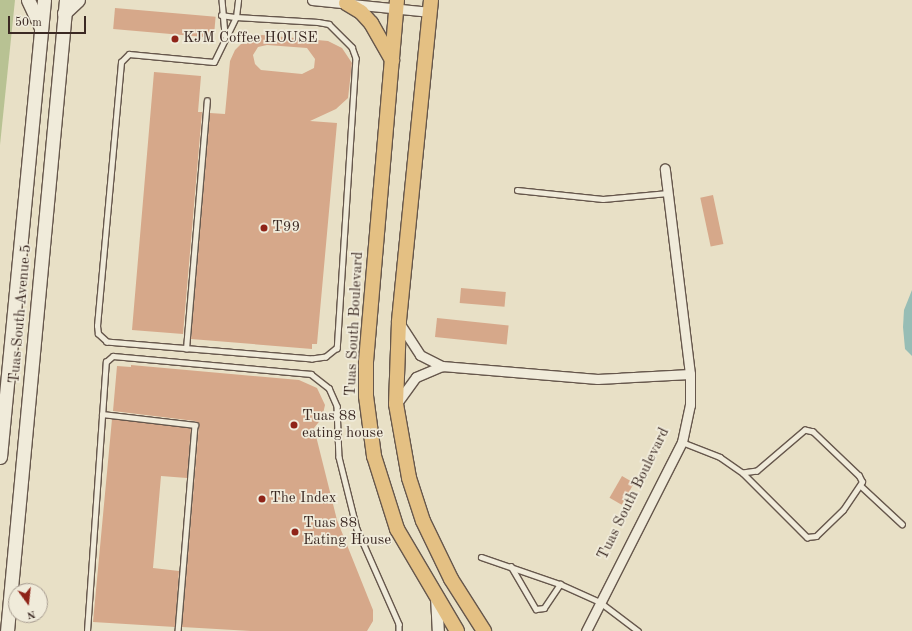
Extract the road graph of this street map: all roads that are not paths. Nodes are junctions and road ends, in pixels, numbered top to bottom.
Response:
1 (28, 0) edge
2 (44, 0) edge
3 (66, 0) edge
4 (78, 0) edge
5 (222, 0) edge
6 (238, 0) edge
7 (312, 0) edge
8 (346, 4) junction
9 (397, 4) edge
10 (431, 6) edge
11 (64, 13) junction
12 (221, 15) junction
13 (236, 17) junction
14 (41, 28) junction
15 (225, 35) junction
16 (392, 60) junction
17 (207, 101) dead end
18 (665, 169) dead end
19 (517, 190) dead end
20 (670, 193) junction
21 (399, 322) junction
22 (186, 349) junction
23 (442, 366) junction
24 (690, 374) junction
25 (396, 404) junction
26 (102, 414) junction
27 (682, 442) junction
28 (0, 457) edge
29 (743, 473) junction
30 (861, 486) junction
31 (902, 524) dead end
32 (481, 557) dead end
33 (511, 566) junction
34 (560, 584) junction
35 (436, 596) junction
36 (600, 602) junction
37 (8, 630) edge
38 (87, 631) edge
39 (178, 631) edge
40 (399, 631) edge
41 (438, 631) edge
42 (457, 631) edge
43 (484, 631) edge
44 (586, 631) edge
45 (638, 631) edge

1 - 14 main road
2 - 14 main road, Tuas South Avenue 5
3 - 11 main road, Tuas South Avenue 5
4 - 11 main road
5 - 12 lane
6 - 13 lane
7 - 8 street
8 - 9 street
8 - 16 main road
9 - 10 street
9 - 16 main road, Tuas South Boulevard
10 - 21 main road
11 - 37 main road, Tuas South Avenue 5
12 - 13 lane
12 - 15 lane
13 - 15 lane
13 - 22 lane
14 - 28 main road, Tuas South Avenue 5
15 - 22 lane
16 - 35 main road, Tuas South Boulevard
17 - 22 lane
18 - 20 street, Tuas South Boulevard
19 - 20 lane
20 - 24 street, Tuas South Boulevard
21 - 23 street
21 - 25 main road
23 - 24 street
23 - 25 street
24 - 27 street, Tuas South Boulevard
25 - 43 main road
26 - 38 lane
26 - 39 lane
26 - 40 lane
27 - 29 lane
27 - 36 street, Tuas South Boulevard
29 - 30 lane
29 - 30 lane
30 - 31 lane
32 - 33 lane
33 - 34 lane
33 - 34 lane
34 - 36 lane
35 - 41 street
35 - 42 main road, Tuas South Boulevard
36 - 44 street, Tuas South Boulevard
36 - 45 lane

